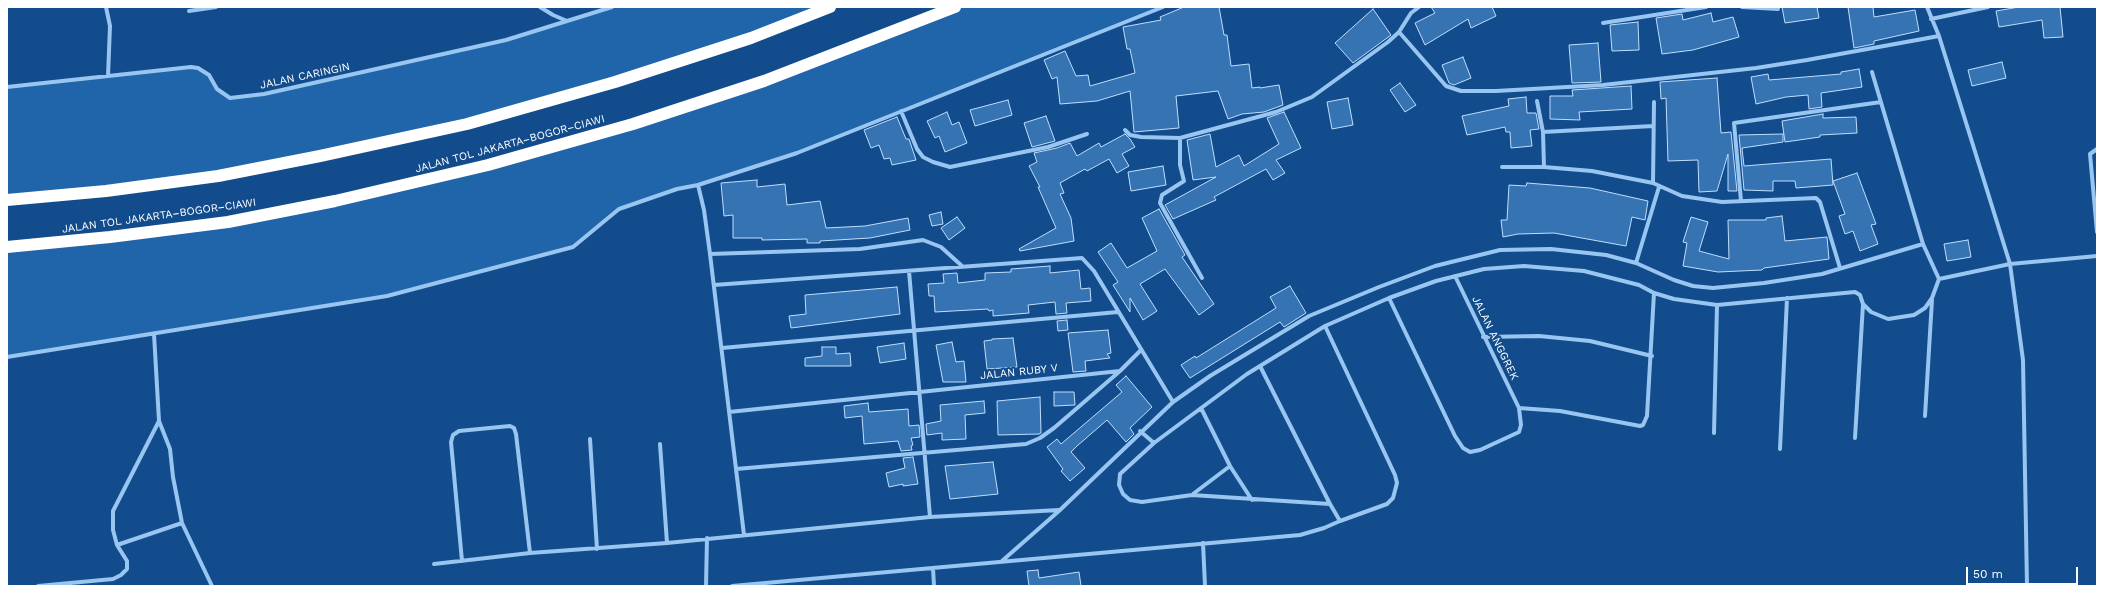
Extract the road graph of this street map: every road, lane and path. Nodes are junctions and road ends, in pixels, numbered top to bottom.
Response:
1 (106, 7) edge
2 (216, 7) edge
3 (540, 7) edge
4 (612, 7) edge
5 (830, 7) edge
6 (955, 7) edge
7 (1163, 7) edge
8 (1419, 7) edge
9 (1706, 7) edge
10 (1742, 7) edge
11 (1928, 7) edge
12 (1988, 7) edge
13 (1778, 9) dead end
14 (189, 11) dead end
15 (1931, 19) junction
16 (567, 21) junction
17 (1603, 22) dead end
18 (1399, 32) junction
19 (1938, 36) junction
20 (1872, 72) dead end
21 (108, 76) junction
22 (7, 87) edge
23 (1538, 101) dead end
24 (1654, 102) dead end
25 (1881, 102) junction
26 (901, 110) junction
27 (1653, 126) junction
28 (1126, 130) dead end
29 (1543, 132) junction
30 (1087, 134) dead end
31 (1180, 138) junction
32 (2097, 148) edge
33 (1502, 167) dead end
34 (1544, 167) junction
35 (1653, 183) junction
36 (698, 185) junction
37 (1660, 187) junction
38 (7, 200) edge
39 (1741, 201) junction
40 (2097, 232) edge
41 (1923, 244) junction
42 (7, 247) edge
43 (710, 254) junction
44 (2097, 256) edge
45 (1636, 263) junction
46 (2010, 264) junction
47 (962, 266) junction
48 (1840, 268) junction
49 (909, 270) junction
50 (1455, 276) junction
51 (1202, 278) dead end
52 (1939, 279) junction
53 (714, 285) junction
54 (1654, 293) junction
55 (1389, 298) junction
56 (1788, 298) junction
57 (1932, 298) junction
58 (1863, 304) junction
59 (1717, 305) junction
60 (1118, 312) junction
61 (1325, 326) junction
62 (914, 329) junction
63 (154, 334) junction
64 (1483, 337) junction
65 (722, 348) junction
66 (1141, 350) junction
67 (1652, 356) junction
68 (7, 357) edge
69 (1260, 366) junction
70 (1120, 371) junction
71 (920, 392) junction
72 (1173, 402) junction
73 (1201, 408) junction
74 (1519, 408) junction
75 (729, 412) junction
76 (1926, 416) dead end
77 (159, 421) junction
78 (1140, 431) junction
79 (1714, 433) dead end
80 (1855, 438) dead end
81 (590, 439) dead end
82 (1154, 443) junction
83 (660, 444) dead end
84 (1780, 449) dead end
85 (925, 453) junction
86 (1230, 466) junction
87 (736, 469) junction
88 (1192, 495) junction
89 (1252, 500) junction
90 (1330, 504) junction
91 (1060, 510) junction
92 (930, 517) junction
93 (1340, 521) junction
94 (182, 523) junction
95 (744, 535) junction
96 (707, 538) junction
97 (667, 543) junction
98 (1203, 543) junction
99 (117, 544) junction
100 (597, 549) junction
101 (530, 553) junction
102 (1002, 560) junction
103 (462, 561) junction
104 (434, 564) dead end
105 (933, 568) junction
106 (54, 585) edge
107 (38, 586) edge
108 (212, 586) edge
109 (706, 586) edge
110 (732, 586) edge
111 (934, 586) edge
112 (1205, 586) edge
113 (2027, 586) edge

1 - 21 street
2 - 14 street
3 - 16 street
4 - 16 street, JALAN CARINGIN
5 - 38 highway
6 - 42 highway, JALAN TOL JAKARTA–BOGOR–CIAWI
7 - 26 street
8 - 18 street
9 - 17 street
10 - 13 street
11 - 15 street
12 - 15 street
15 - 19 street
16 - 21 street, JALAN CARINGIN
18 - 19 street
18 - 31 street
19 - 46 street
20 - 25 street
21 - 22 street, JALAN CARINGIN
23 - 29 street
24 - 27 street
25 - 39 street
25 - 41 street
26 - 30 street
26 - 36 street
27 - 29 street
27 - 35 street
28 - 31 street
29 - 34 street
31 - 51 street
32 - 40 street
33 - 34 street
34 - 35 street
35 - 37 street
36 - 43 street
36 - 63 street
37 - 39 street
37 - 45 street
39 - 48 street
41 - 48 street
41 - 52 street
43 - 47 street
43 - 53 street
44 - 46 street
45 - 48 street
45 - 72 street
46 - 52 street
46 - 113 street
47 - 49 street
47 - 60 street
49 - 53 street
49 - 62 street
50 - 54 street
50 - 55 street
50 - 64 street, JALAN ANGGREK
52 - 57 street
53 - 65 street
54 - 59 street
54 - 67 street
55 - 61 street
55 - 74 street
56 - 58 street
56 - 59 street
56 - 84 street
57 - 58 street
57 - 76 street
58 - 80 street
59 - 79 street
60 - 62 street
60 - 66 street
61 - 69 street
61 - 93 street
62 - 65 street
62 - 71 street
63 - 68 street
63 - 77 street
64 - 67 street
64 - 74 street, JALAN ANGGREK
65 - 75 street
66 - 70 street
66 - 72 street
67 - 74 street
69 - 73 street
69 - 90 street
70 - 71 street, JALAN RUBY V
70 - 85 street
71 - 75 street, JALAN RUBY V
71 - 85 street
72 - 78 street
73 - 82 street
73 - 86 street
75 - 87 street
77 - 94 street
77 - 99 street
78 - 82 street
78 - 91 street
81 - 100 street
82 - 88 street
83 - 97 street
85 - 87 street
85 - 92 street
86 - 88 street
86 - 89 street
87 - 95 street
88 - 89 street
89 - 90 street
90 - 93 street
91 - 92 street
91 - 102 street
92 - 95 street
93 - 98 street
94 - 99 street
94 - 108 street
95 - 96 street
96 - 97 street
96 - 109 street
97 - 100 street
98 - 102 street
98 - 112 street
99 - 106 street
100 - 101 street
101 - 103 street
101 - 103 street
102 - 105 street
103 - 104 street
105 - 110 street
105 - 111 street
106 - 107 street

